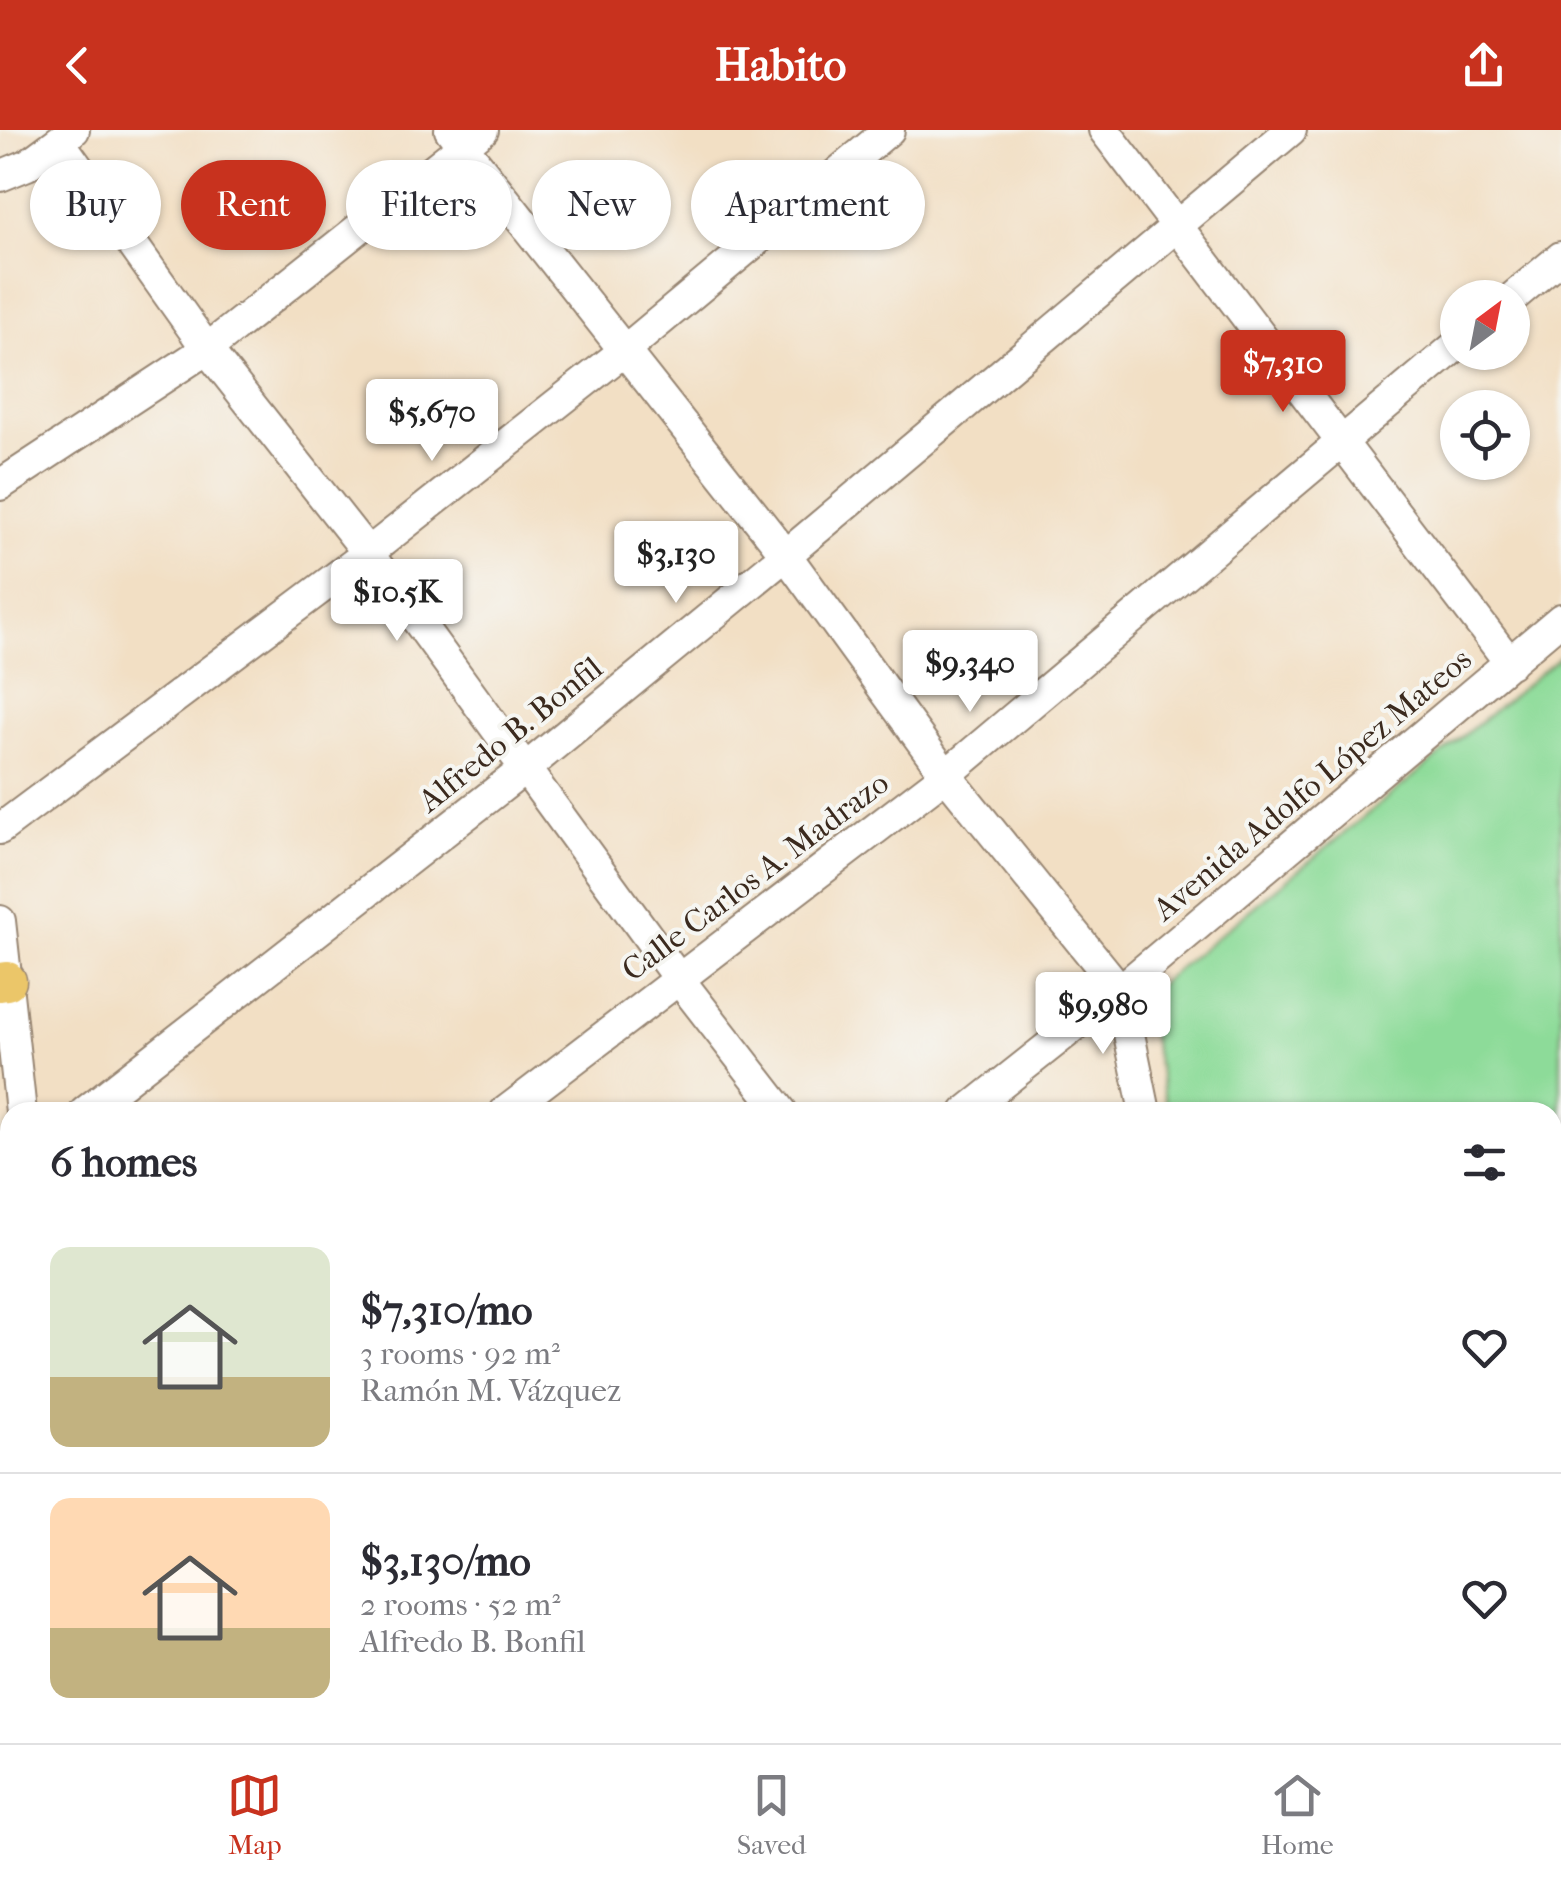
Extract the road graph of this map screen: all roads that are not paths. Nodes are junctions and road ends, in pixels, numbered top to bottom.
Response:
1 (889, 130) edge
2 (1104, 130) edge
3 (1291, 130) edge
4 (66, 135) edge
5 (465, 135) edge
6 (0, 176) edge
7 (1177, 224) junction
8 (1561, 257) edge
9 (1530, 283) edge
10 (207, 350) junction
11 (624, 350) junction
12 (1440, 359) edge
13 (1341, 442) junction
14 (0, 485) edge
15 (368, 554) junction
16 (786, 555) junction
17 (1561, 619) edge
18 (1510, 663) junction
19 (526, 768) junction
20 (946, 775) junction
21 (0, 829) edge
22 (0, 921) edge
23 (678, 978) junction
24 (3, 981) edge
25 (1120, 990) junction
26 (20, 1102) edge
27 (98, 1102) edge
28 (518, 1102) edge
29 (774, 1102) edge
30 (979, 1102) edge
31 (1143, 1102) edge

1 - 11 street
2 - 7 street
3 - 7 street, Alfredo B. Bonfil
4 - 6 street
4 - 10 street
5 - 10 street
5 - 11 street
7 - 13 street
7 - 16 street, Alfredo B. Bonfil
8 - 9 street
10 - 14 street
10 - 15 street
11 - 15 street
11 - 16 street
12 - 13 street, Calle Carlos A. Madrazo
13 - 18 street
13 - 20 street, Calle Carlos A. Madrazo
15 - 19 street
15 - 21 street
16 - 19 street, Alfredo B. Bonfil
16 - 20 street
17 - 18 street, Avenida Adolfo López Mateos
18 - 25 street, Avenida Adolfo López Mateos
19 - 23 street
19 - 27 street, Alfredo B. Bonfil
20 - 23 street, Calle Carlos A. Madrazo
20 - 25 street
22 - 24 street
23 - 28 street, Calle Carlos A. Madrazo
23 - 29 street
24 - 26 street
25 - 30 street, Avenida Adolfo López Mateos
25 - 31 street

